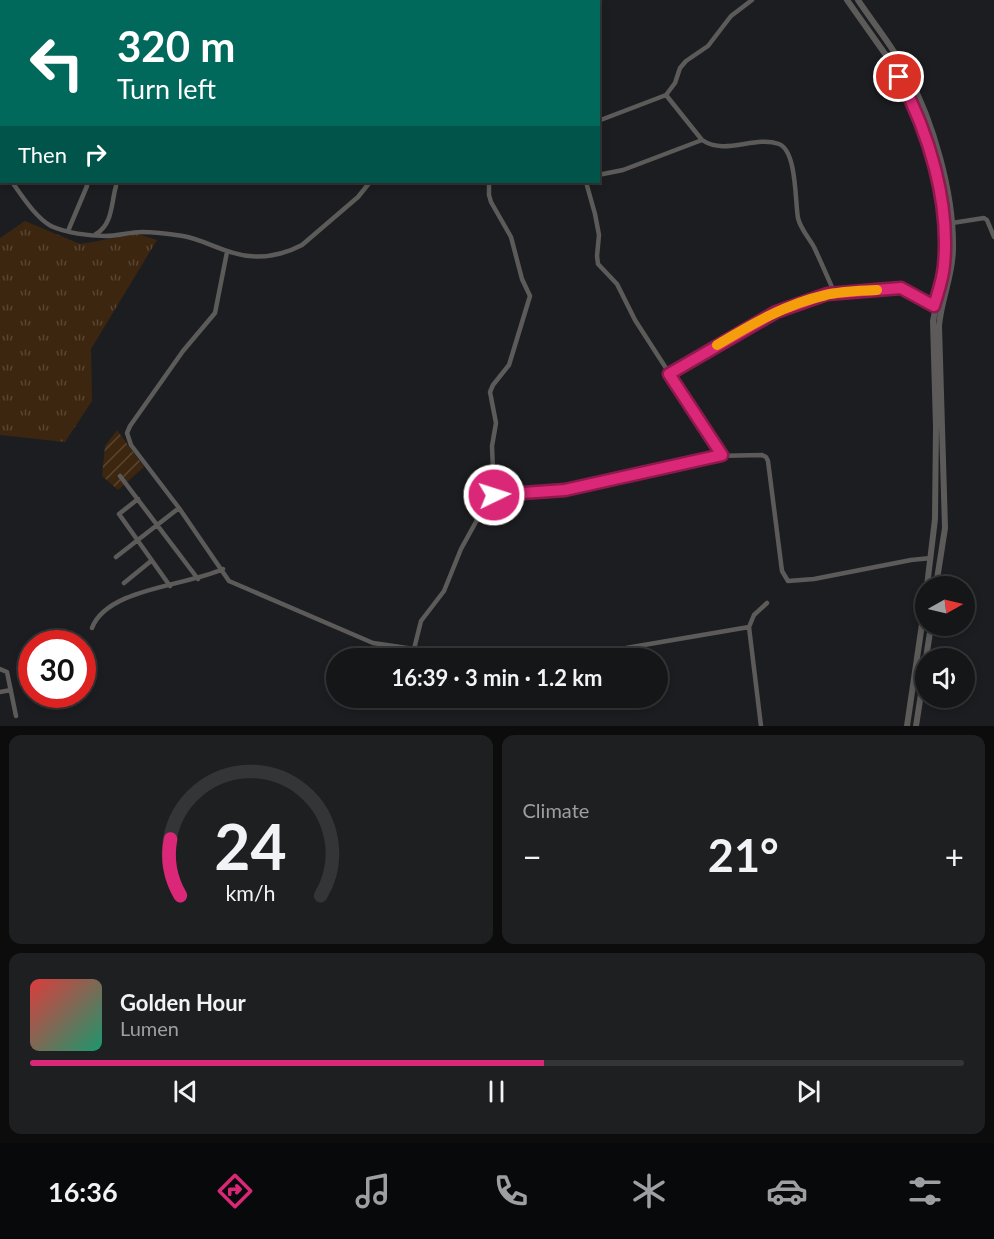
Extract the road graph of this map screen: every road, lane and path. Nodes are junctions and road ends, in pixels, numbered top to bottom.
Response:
1 (752, 0) edge
2 (848, 0) edge
3 (858, 0) edge
4 (666, 95) junction
5 (600, 120) edge
6 (702, 140) junction
7 (600, 175) edge
8 (13, 183) edge
9 (86, 183) edge
10 (370, 183) edge
11 (489, 183) edge
12 (586, 183) edge
13 (116, 186) dead end
14 (952, 223) junction
15 (68, 231) junction
16 (94, 235) junction
17 (994, 237) edge
18 (227, 252) junction
19 (835, 294) junction
20 (934, 306) junction
21 (941, 310) junction
22 (669, 374) junction
23 (722, 455) junction
24 (120, 476) dead end
25 (494, 495) junction
26 (138, 499) junction
27 (179, 508) junction
28 (158, 524) junction
29 (136, 540) junction
30 (116, 557) dead end
31 (931, 558) junction
32 (152, 561) junction
33 (223, 569) junction
34 (928, 576) edge
35 (938, 576) edge
36 (198, 579) junction
37 (124, 583) dead end
38 (170, 586) junction
39 (767, 603) dead end
40 (750, 627) junction
41 (92, 628) dead end
42 (920, 636) edge
43 (408, 648) edge
44 (414, 648) edge
45 (626, 648) edge
46 (0, 669) edge
47 (11, 690) junction
48 (0, 692) edge
49 (919, 708) edge
50 (16, 716) dead end
51 (760, 726) edge
52 (907, 726) edge
53 (916, 726) edge

1 - 4 street
2 - 20 street
3 - 14 street
4 - 5 street
4 - 6 street
6 - 7 street
6 - 19 street
8 - 15 street
9 - 15 street
10 - 18 street
11 - 25 street
12 - 22 street
13 - 16 street
14 - 17 street
14 - 21 street
15 - 16 street
16 - 18 street
18 - 27 street
19 - 20 street
19 - 22 street
20 - 21 street
20 - 31 street
21 - 35 street
22 - 23 street
23 - 25 street
23 - 31 street
24 - 26 street
25 - 44 street
26 - 28 street
26 - 29 street
27 - 28 street
27 - 33 street
28 - 29 street
28 - 36 street
29 - 30 street
29 - 32 street
31 - 34 street
32 - 37 street
32 - 38 street
33 - 36 street
33 - 43 street
36 - 38 street
38 - 41 street
39 - 40 street
40 - 45 street
40 - 51 street
42 - 52 street
46 - 47 street
47 - 48 street
47 - 50 street
49 - 53 street

